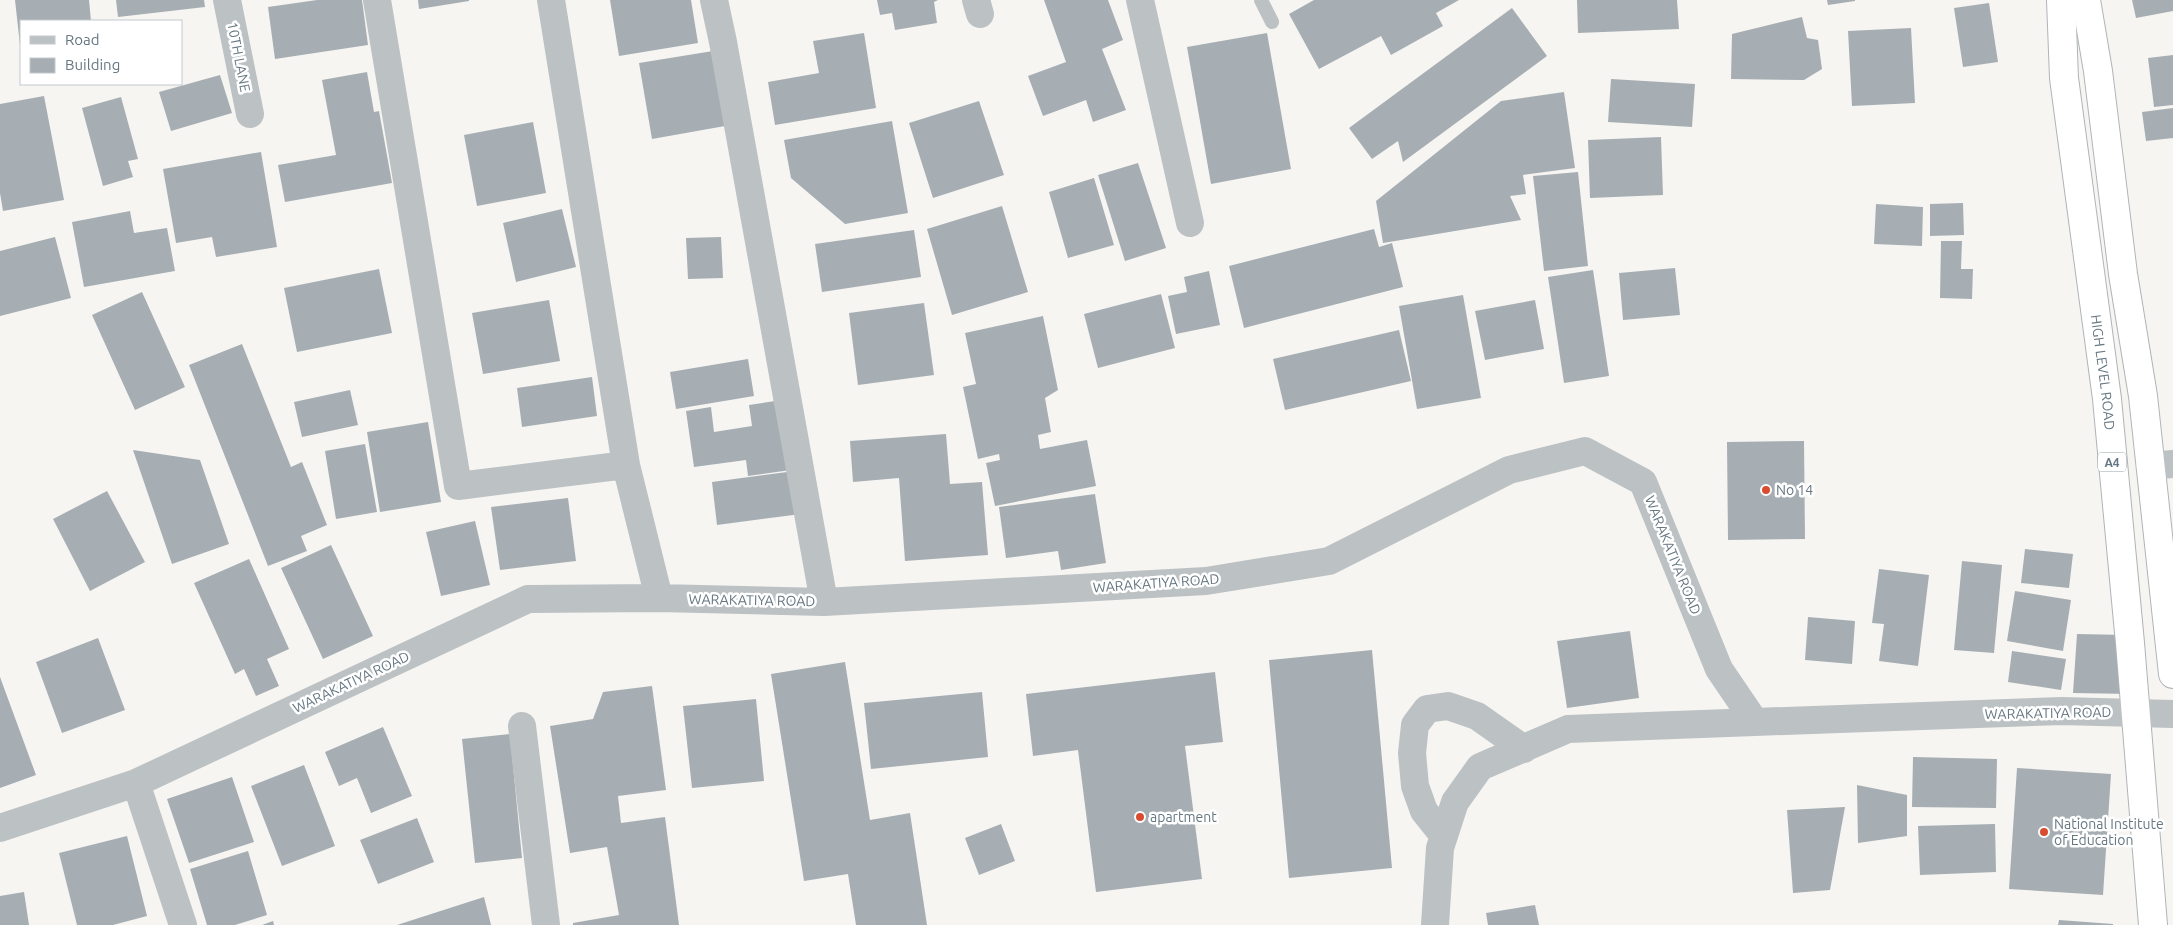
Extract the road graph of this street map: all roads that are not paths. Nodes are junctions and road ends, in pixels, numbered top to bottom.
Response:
1 (227, 0) edge
2 (377, 0) edge
3 (551, 0) edge
4 (714, 0) edge
5 (1140, 0) edge
6 (1260, 0) edge
7 (2061, 0) edge
8 (2086, 0) edge
9 (1272, 22) dead end
10 (250, 114) dead end
11 (1190, 223) dead end
12 (626, 464) junction
13 (2162, 465) edge
14 (659, 598) junction
15 (824, 602) junction
16 (2173, 674) edge
17 (2136, 713) junction
18 (2173, 714) edge
19 (1755, 722) junction
20 (522, 726) dead end
21 (1524, 748) junction
22 (136, 783) junction
23 (0, 828) edge
24 (1444, 836) junction
25 (183, 925) edge
26 (546, 925) edge
27 (1435, 925) edge
28 (2153, 925) edge

1 - 10 street, 10TH LANE
2 - 12 street
3 - 12 street
4 - 15 street
5 - 11 street
6 - 9 lane
7 - 17 highway, HIGH LEVEL ROAD / A4
8 - 13 highway
12 - 14 street
13 - 16 highway
14 - 15 street, WARAKATIYA ROAD
14 - 22 street, WARAKATIYA ROAD
15 - 19 street, WARAKATIYA ROAD
17 - 18 street, WARAKATIYA ROAD
17 - 19 street, WARAKATIYA ROAD
17 - 28 highway, HIGH LEVEL ROAD / A4
19 - 21 street
20 - 26 street
21 - 24 street
21 - 24 street
22 - 23 street, WARAKATIYA ROAD
22 - 25 street
24 - 27 street

